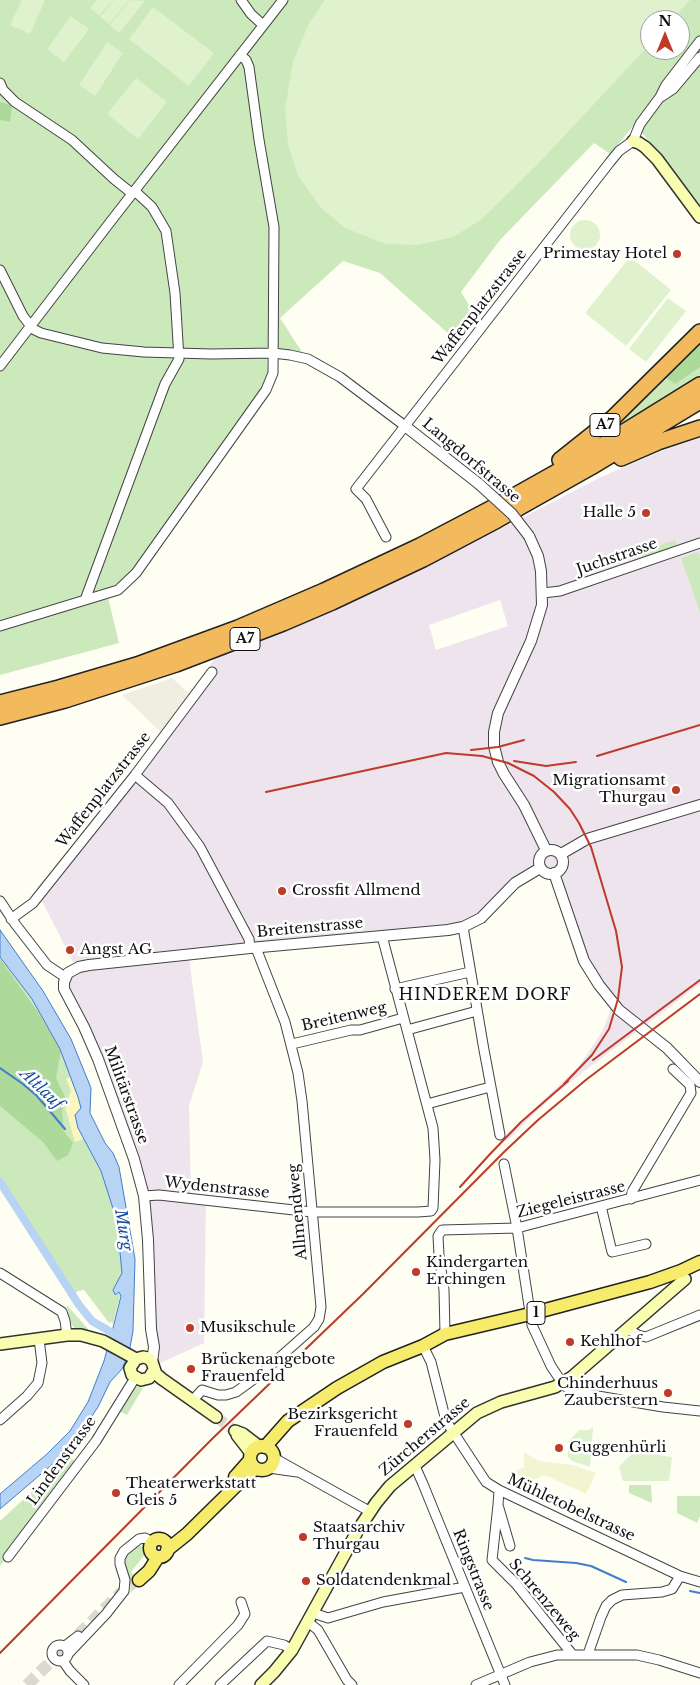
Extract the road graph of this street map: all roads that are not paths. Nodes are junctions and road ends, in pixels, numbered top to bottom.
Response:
1 (241, 0) edge
2 (283, 0) edge
3 (263, 25) junction
4 (700, 41) edge
5 (240, 55) junction
6 (700, 57) edge
7 (0, 83) edge
8 (660, 97) junction
9 (632, 141) junction
10 (133, 192) junction
11 (700, 217) edge
12 (0, 270) edge
13 (30, 326) junction
14 (700, 332) edge
15 (273, 353) junction
16 (179, 354) junction
17 (0, 366) edge
18 (700, 385) edge
19 (700, 401) edge
20 (405, 426) junction
21 (700, 428) edge
22 (545, 494) junction
23 (498, 505) junction
24 (386, 537) dead end
25 (700, 543) edge
26 (543, 593) junction
27 (85, 600) junction
28 (0, 626) edge
29 (212, 672) dead end
30 (0, 703) edge
31 (0, 717) edge
32 (135, 775) junction
33 (700, 805) edge
34 (546, 850) junction
35 (561, 854) junction
36 (540, 868) junction
37 (554, 873) junction
38 (0, 901) edge
39 (11, 919) junction
40 (464, 927) junction
41 (382, 936) junction
42 (253, 948) junction
43 (470, 972) junction
44 (65, 977) junction
45 (395, 989) junction
46 (477, 1011) junction
47 (403, 1018) junction
48 (406, 1030) junction
49 (292, 1044) junction
50 (673, 1069) dead end
51 (699, 1080) edge
52 (490, 1087) junction
53 (427, 1104) junction
54 (500, 1135) dead end
55 (504, 1164) dead end
56 (700, 1180) edge
57 (144, 1196) junction
58 (631, 1199) junction
59 (601, 1206) junction
60 (312, 1212) junction
61 (517, 1228) junction
62 (646, 1244) dead end
63 (700, 1264) edge
64 (0, 1273) edge
65 (685, 1279) junction
66 (650, 1282) junction
67 (530, 1314) junction
68 (700, 1315) edge
69 (628, 1329) junction
70 (445, 1334) junction
71 (67, 1335) junction
72 (39, 1339) junction
73 (0, 1344) edge
74 (423, 1346) junction
75 (140, 1366) junction
76 (563, 1384) junction
77 (189, 1400) junction
78 (700, 1411) edge
79 (216, 1417) tunnel mouth
80 (0, 1420) edge
81 (452, 1432) junction
82 (262, 1457) junction
83 (415, 1466) junction
84 (499, 1490) junction
85 (498, 1505) junction
86 (370, 1512) junction
87 (510, 1546) dead end
88 (158, 1548) junction
89 (8, 1557) dead end
90 (680, 1576) junction
91 (136, 1577) tunnel mouth
92 (700, 1582) edge
93 (465, 1587) junction
94 (241, 1602) dead end
95 (310, 1618) junction
96 (288, 1647) junction
97 (67, 1650) junction
98 (572, 1654) junction
99 (588, 1654) junction
100 (63, 1661) junction
101 (700, 1673) edge
102 (500, 1674) junction
103 (84, 1685) edge
104 (179, 1685) edge
105 (220, 1685) edge
106 (261, 1685) edge
107 (352, 1685) edge
108 (476, 1685) edge
109 (505, 1685) edge

1 - 3 street
2 - 3 street
3 - 5 street
4 - 8 street, Waffenplatzstrasse
5 - 10 street
5 - 15 street
6 - 8 street, Waffenplatzstrasse
7 - 10 street
8 - 9 street, Waffenplatzstrasse
9 - 11 main road
9 - 20 street, Waffenplatzstrasse
10 - 13 street
10 - 16 street
12 - 13 street
13 - 16 street
13 - 17 street
14 - 23 highway, A7
15 - 16 street
15 - 20 street
15 - 27 street
16 - 27 street
18 - 23 highway, A7
19 - 22 highway, A7
20 - 24 street, Waffenplatzstrasse
20 - 26 street, Langdorfstrasse, bridge
21 - 22 highway, A7
22 - 31 highway, A7
23 - 30 highway, A7
25 - 26 street, Juchstrasse
26 - 34 street, Langdorfstrasse
27 - 28 street
29 - 32 street, Waffenplatzstrasse
32 - 39 street, Waffenplatzstrasse
32 - 42 street, Allmendweg
33 - 35 street
34 - 35 street
34 - 36 street
35 - 37 street
36 - 37 street
36 - 40 street, Breitenstrasse
37 - 51 street
38 - 39 street
39 - 44 street
40 - 41 street, Breitenstrasse
40 - 43 street
41 - 42 street, Breitenstrasse
41 - 45 street
42 - 44 street, Breitenstrasse
42 - 49 street, Allmendweg
43 - 45 street
43 - 46 street
44 - 57 street, Militärstrasse
45 - 47 street
46 - 48 street
46 - 52 street
47 - 48 street
47 - 49 street, Breitenweg
48 - 53 street
49 - 60 street, Allmendweg
50 - 58 street
52 - 53 street
52 - 54 street
53 - 60 street, Wydenstrasse
55 - 61 street
56 - 58 street, Ziegeleistrasse
57 - 60 street, Wydenstrasse
57 - 75 street, Militärstrasse
58 - 59 street, Ziegeleistrasse
59 - 61 street, Ziegeleistrasse
59 - 62 street
60 - 77 street, Allmendweg
61 - 67 street
61 - 70 street, Ziegeleistrasse
63 - 65 main road, Zürcherstrasse / 1
63 - 66 main road, 1
64 - 71 street
65 - 66 main road, 1
65 - 69 main road, Zürcherstrasse
66 - 67 main road, 1
67 - 70 main road, 1
67 - 76 street
68 - 69 street
69 - 76 main road, Zürcherstrasse
70 - 74 main road, 1
71 - 72 main road
71 - 75 main road
72 - 73 main road
72 - 80 street
74 - 81 street, Mühletobelstrasse
74 - 82 main road, 1
75 - 77 main road
75 - 89 street, Lindenstrasse
76 - 78 street
76 - 81 main road, Zürcherstrasse
77 - 79 main road
81 - 83 main road, Zürcherstrasse
81 - 84 street, Mühletobelstrasse
82 - 86 street
82 - 88 main road, 1
83 - 86 main road, Zürcherstrasse
83 - 93 street, Ringstrasse
84 - 85 street, Schrenzeweg
84 - 90 street, Mühletobelstrasse
85 - 87 street
85 - 98 street, Schrenzeweg
86 - 95 main road, Zürcherstrasse
88 - 91 main road, 1
88 - 97 street
90 - 92 street, Mühletobelstrasse
90 - 99 street
93 - 95 street
93 - 102 street, Ringstrasse
94 - 104 street
95 - 96 main road, Zürcherstrasse
95 - 107 street
96 - 105 street
96 - 106 main road, Zürcherstrasse
97 - 100 street
97 - 100 street
98 - 99 street
98 - 102 street
99 - 101 street
100 - 103 street
102 - 108 street
102 - 109 street, Ringstrasse

